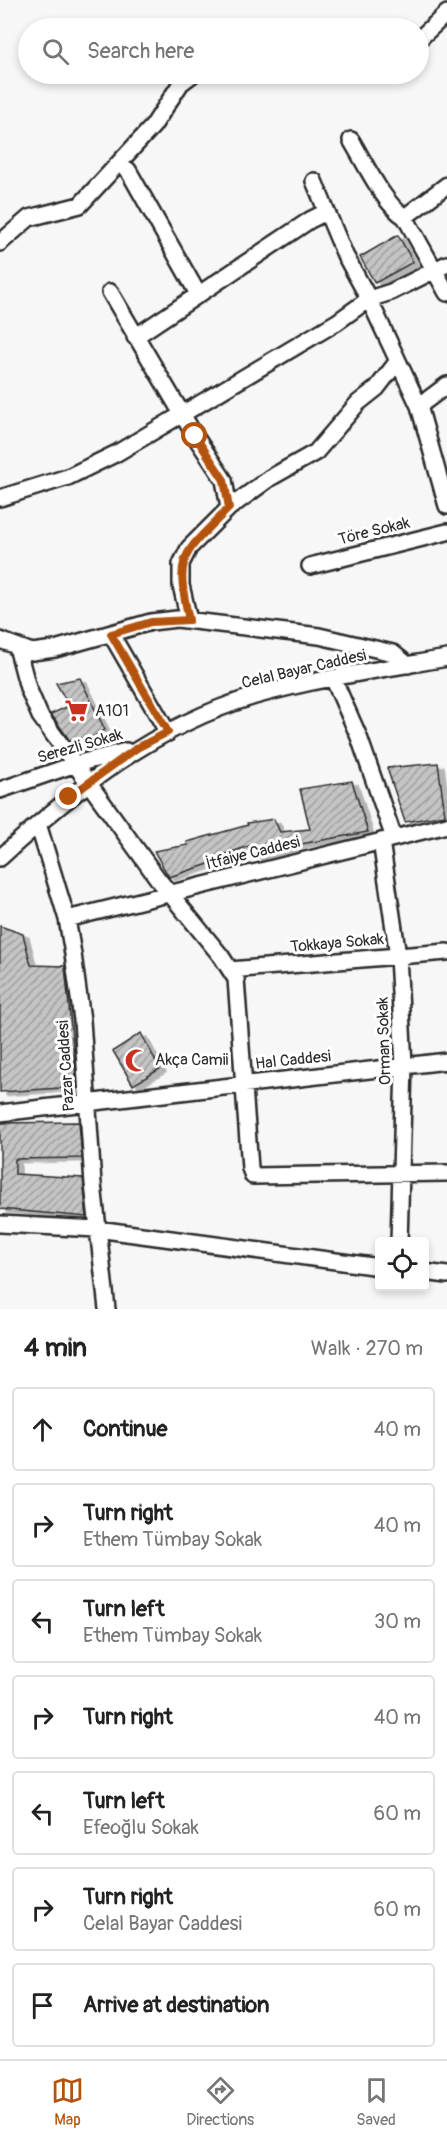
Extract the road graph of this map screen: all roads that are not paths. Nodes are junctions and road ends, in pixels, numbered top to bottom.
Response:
1 (447, 13) edge
2 (429, 30) edge
3 (180, 84) edge
4 (351, 140) dead end
5 (119, 164) junction
6 (314, 181) dead end
7 (447, 185) edge
8 (326, 212) junction
9 (405, 217) junction
10 (0, 243) edge
11 (441, 268) edge
12 (110, 292) dead end
13 (447, 293) edge
14 (198, 294) junction
15 (369, 299) junction
16 (135, 337) junction
17 (397, 362) junction
18 (447, 385) edge
19 (419, 406) junction
20 (182, 415) junction
21 (442, 465) edge
22 (0, 498) edge
23 (447, 506) edge
24 (229, 508) junction
25 (447, 532) edge
26 (310, 566) dead end
27 (189, 620) junction
28 (111, 634) junction
29 (0, 640) edge
30 (17, 647) junction
31 (447, 658) edge
32 (408, 665) junction
33 (333, 678) junction
34 (168, 732) junction
35 (137, 748) junction
36 (76, 764) junction
37 (89, 782) junction
38 (0, 790) edge
39 (38, 824) junction
40 (447, 825) edge
41 (388, 839) junction
42 (0, 858) edge
43 (168, 892) junction
44 (68, 918) junction
45 (447, 952) edge
46 (398, 956) junction
47 (230, 970) junction
48 (447, 1061) edge
49 (404, 1065) junction
50 (246, 1083) junction
51 (87, 1103) junction
52 (0, 1113) edge
53 (402, 1173) junction
54 (447, 1173) edge
55 (0, 1224) edge
56 (97, 1229) junction
57 (399, 1237) edge
58 (375, 1266) edge
59 (429, 1273) edge
60 (447, 1275) edge
61 (107, 1309) edge

1 - 2 street
3 - 5 street
4 - 9 street
5 - 10 street
5 - 14 street
6 - 8 street
7 - 9 street
8 - 14 street
8 - 15 street
9 - 11 street
11 - 13 street
11 - 15 street
12 - 16 street
14 - 16 street
15 - 17 street
15 - 20 street
16 - 20 street
17 - 19 street
17 - 24 street
18 - 19 street
19 - 21 street
20 - 22 street
20 - 24 street
21 - 23 street
24 - 27 street
25 - 26 street, Töre Sokak
27 - 28 street
27 - 32 street
28 - 30 street
28 - 34 street
29 - 30 street
30 - 36 street
31 - 32 street, Celal Bayar Caddesi
32 - 33 street, Celal Bayar Caddesi
33 - 34 street, Celal Bayar Caddesi
33 - 41 street, Orman Sokak
34 - 35 street, Celal Bayar Caddesi
35 - 36 street, Serezli Sokak
35 - 37 street, Celal Bayar Caddesi
36 - 37 street
36 - 38 street, Serezli Sokak
37 - 39 street, Celal Bayar Caddesi
37 - 43 street
39 - 42 street, Celal Bayar Caddesi
39 - 44 street, Pazar Caddesi
40 - 41 street, İtfaiye Caddesi
41 - 43 street, İtfaiye Caddesi
41 - 46 street, Orman Sokak
43 - 44 street, İtfaiye Caddesi
43 - 47 street
44 - 51 street, Pazar Caddesi
45 - 46 street, Tokkaya Sokak
46 - 47 street, Tokkaya Sokak
46 - 49 street, Orman Sokak
47 - 50 street
48 - 49 street, Hal Caddesi
49 - 50 street, Hal Caddesi
49 - 53 street, Orman Sokak
50 - 51 street, Hal Caddesi
50 - 53 street
51 - 52 street, Hal Caddesi
51 - 56 street, Pazar Caddesi
53 - 54 street
53 - 57 street, Orman Sokak
55 - 56 street
56 - 58 street
56 - 61 street, Pazar Caddesi
59 - 60 street

